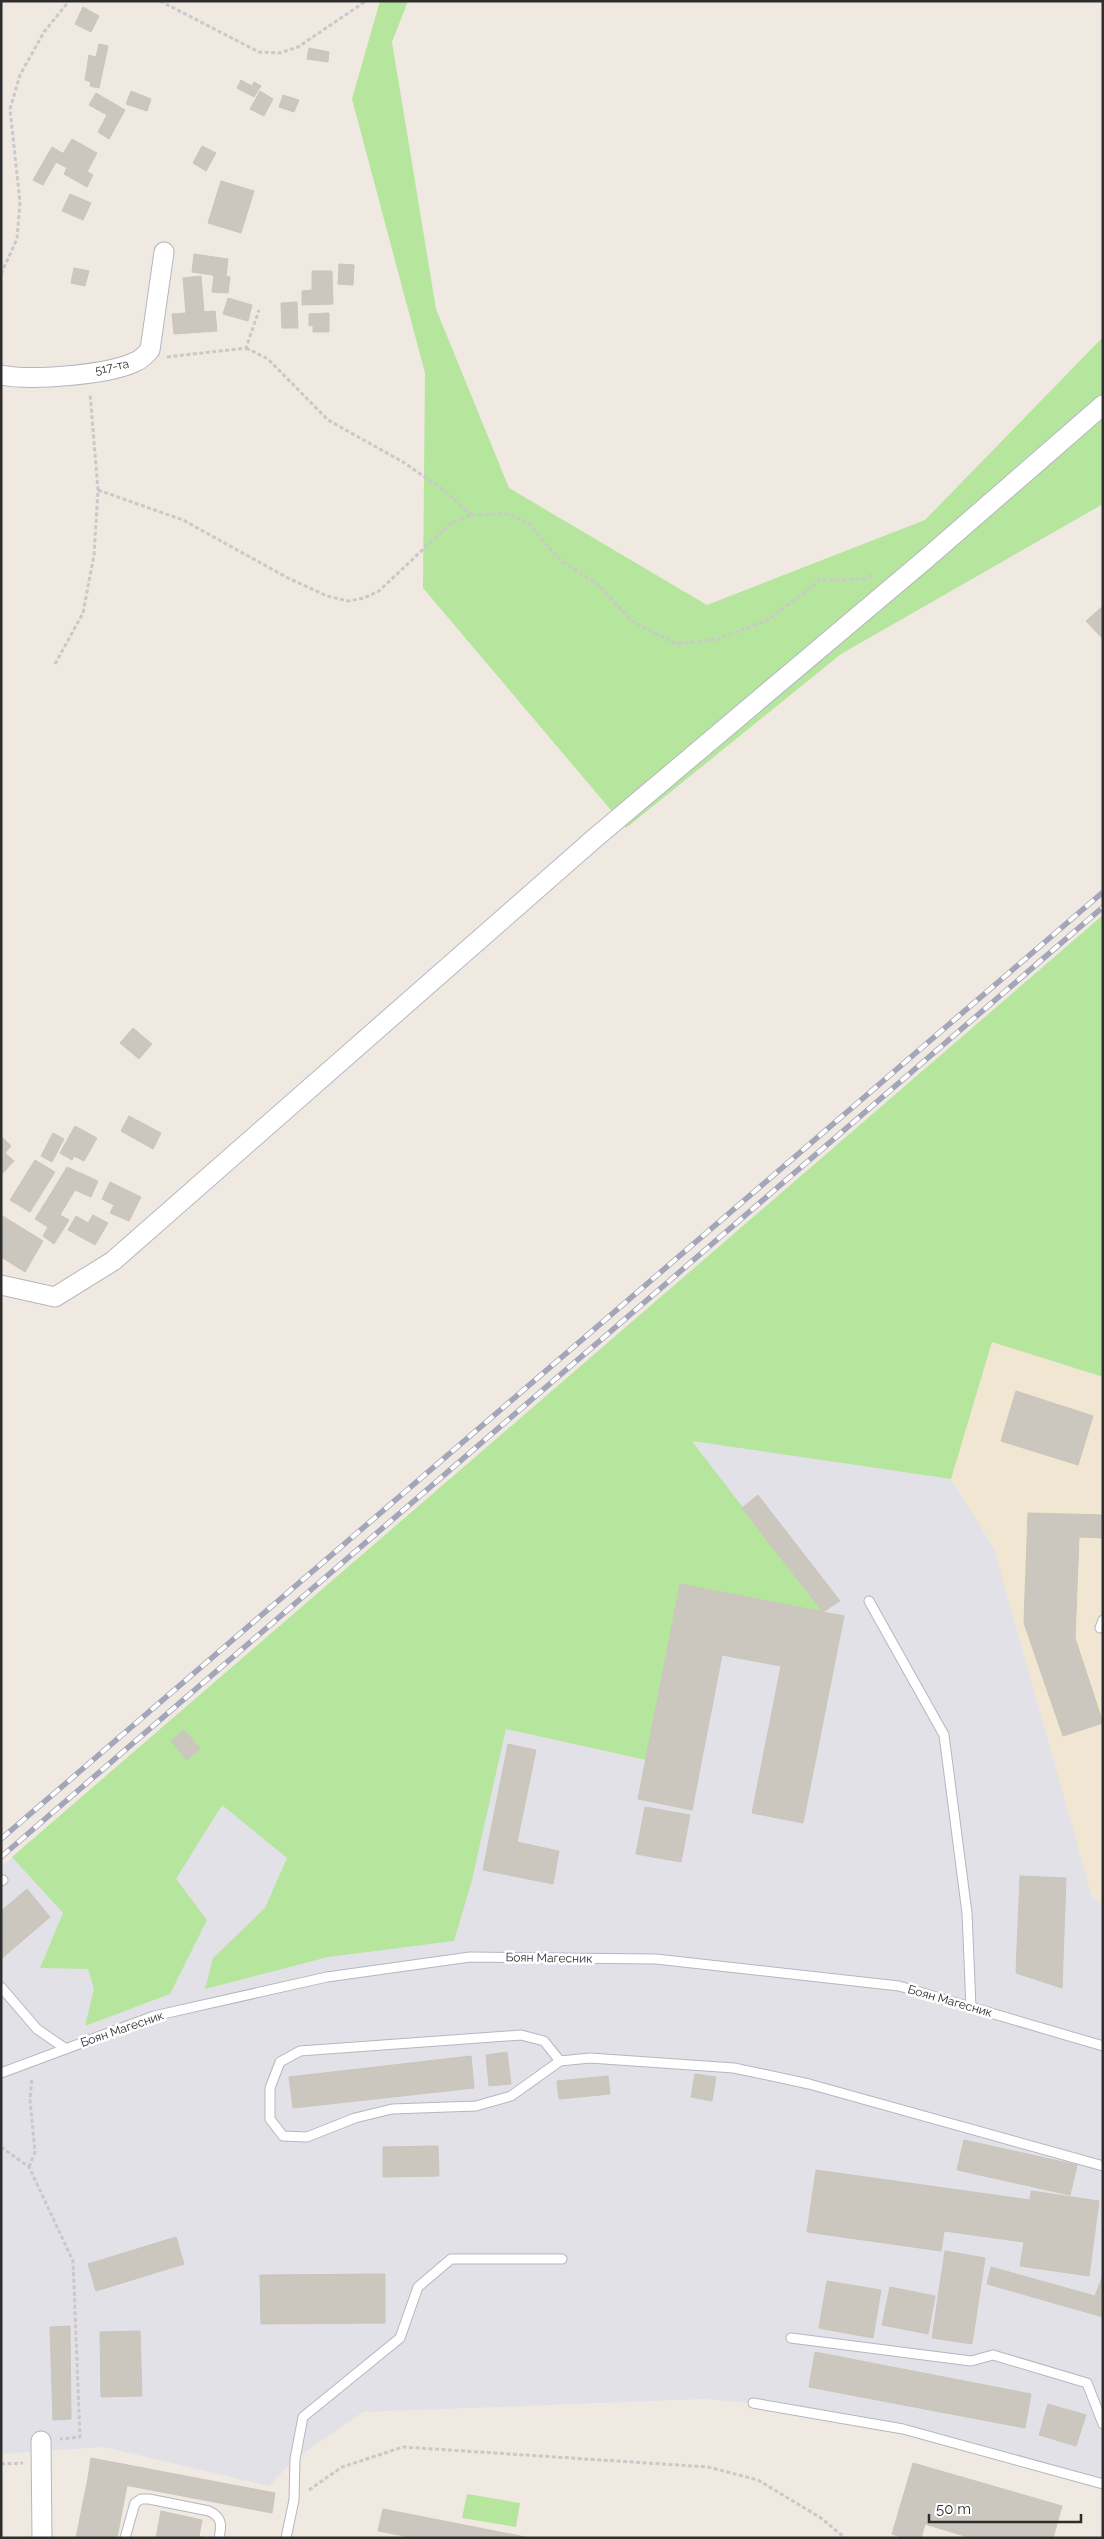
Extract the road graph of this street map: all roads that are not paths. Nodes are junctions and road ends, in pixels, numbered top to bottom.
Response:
1 (164, 252) dead end
2 (1, 375) edge
3 (1103, 405) edge
4 (1, 1284) edge
5 (869, 1601) dead end
6 (1, 1987) edge
7 (971, 2007) junction
8 (1103, 2046) edge
9 (66, 2049) junction
10 (560, 2061) junction
11 (1, 2073) edge
12 (1103, 2166) edge
13 (562, 2259) dead end
14 (791, 2338) dead end
15 (753, 2403) dead end
16 (1103, 2424) edge
17 (41, 2441) road end
18 (1103, 2484) edge
19 (42, 2538) edge
20 (125, 2538) edge
21 (219, 2538) edge
22 (286, 2538) edge

1 - 2 street, 517-та
3 - 4 street
5 - 7 lane
6 - 9 lane
7 - 8 lane, Боян Магесник
7 - 9 lane, Боян Магесник
9 - 11 lane, Боян Магесник
10 - 10 lane
10 - 12 lane
13 - 22 lane
14 - 16 lane
15 - 18 lane
17 - 19 street
20 - 21 lane

